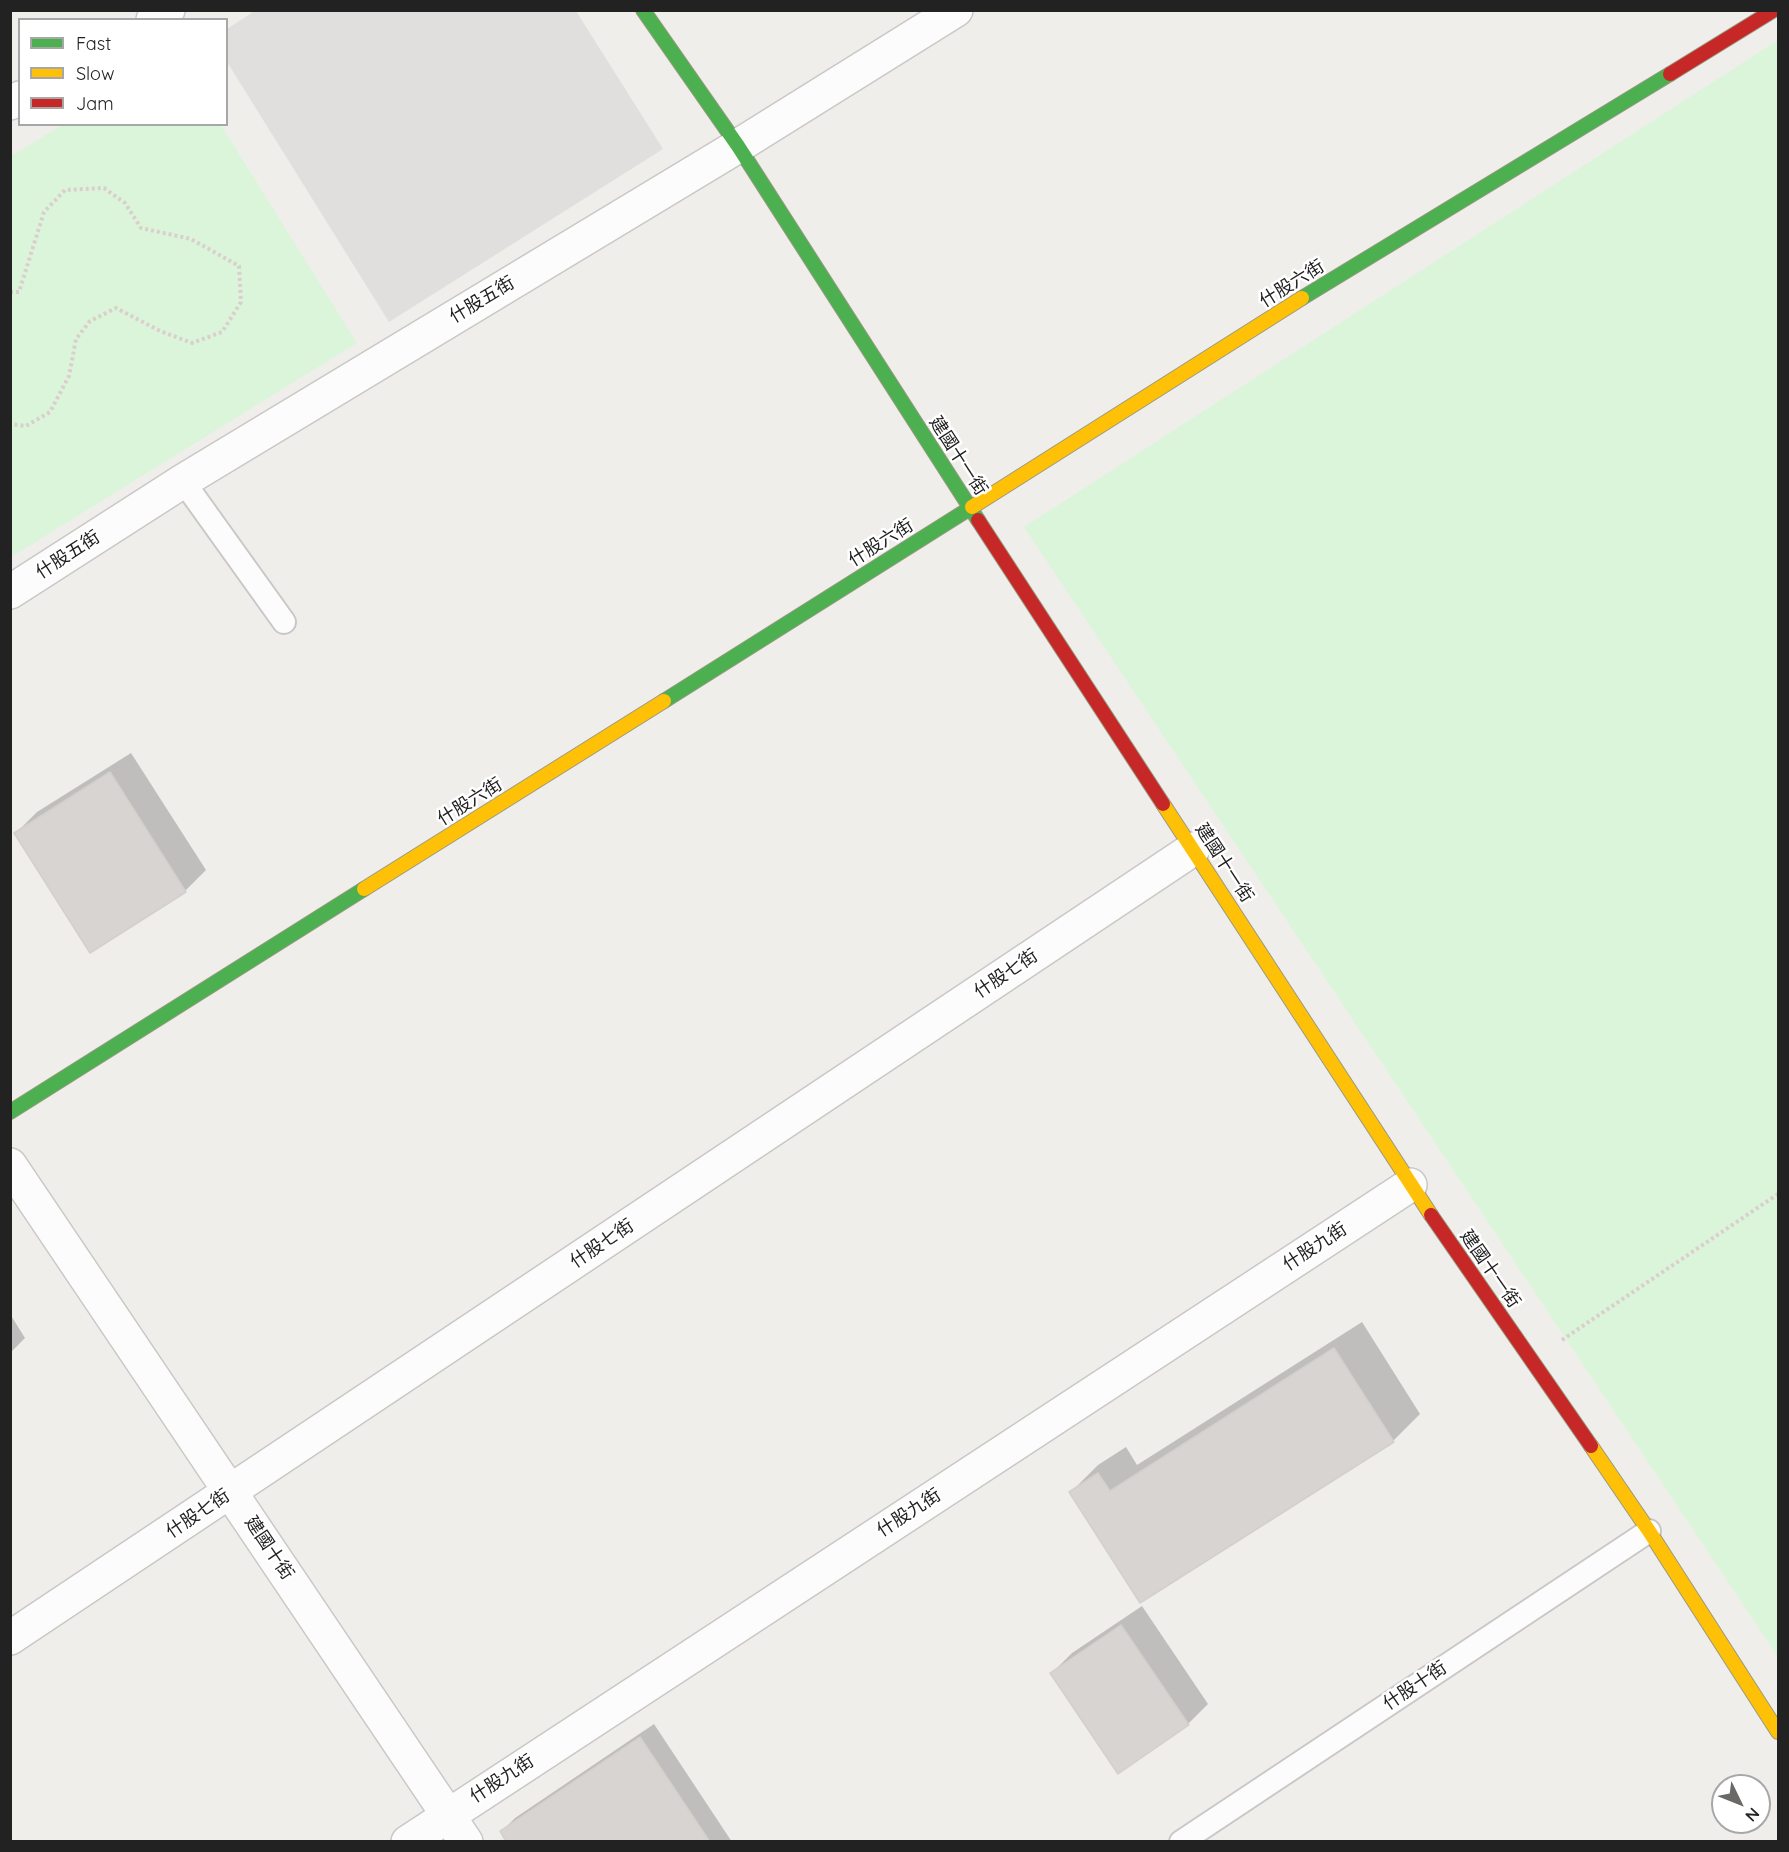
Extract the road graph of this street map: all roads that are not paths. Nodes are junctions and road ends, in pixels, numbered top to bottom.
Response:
1 (643, 10) edge
2 (956, 10) edge
3 (1774, 10) edge
4 (738, 146) junction
5 (183, 481) junction
6 (970, 508) junction
7 (10, 592) edge
8 (284, 622) dead end
9 (1194, 849) junction
10 (10, 1112) edge
11 (10, 1165) edge
12 (1410, 1185) junction
13 (232, 1491) junction
14 (1649, 1530) junction
15 (10, 1638) edge
16 (1779, 1732) edge
17 (448, 1814) junction
18 (408, 1842) edge
19 (466, 1842) edge
20 (1181, 1842) edge

1 - 4 street, 建國十一街
2 - 4 street, 什股五街
3 - 6 street, 什股六街
4 - 5 street, 什股五街
4 - 6 street, 建國十一街
5 - 7 street, 什股五街
5 - 8 lane
6 - 9 street, 建國十一街
6 - 10 street, 什股六街
9 - 12 street, 建國十一街
9 - 13 street, 什股七街
11 - 13 street, 建國十街
12 - 14 street, 建國十一街
12 - 17 street, 什股九街
13 - 15 street, 什股七街
13 - 17 street, 建國十街
14 - 16 street, 建國十一街
14 - 20 lane, 什股十街
17 - 18 street, 什股九街
17 - 19 street, 建國十街

